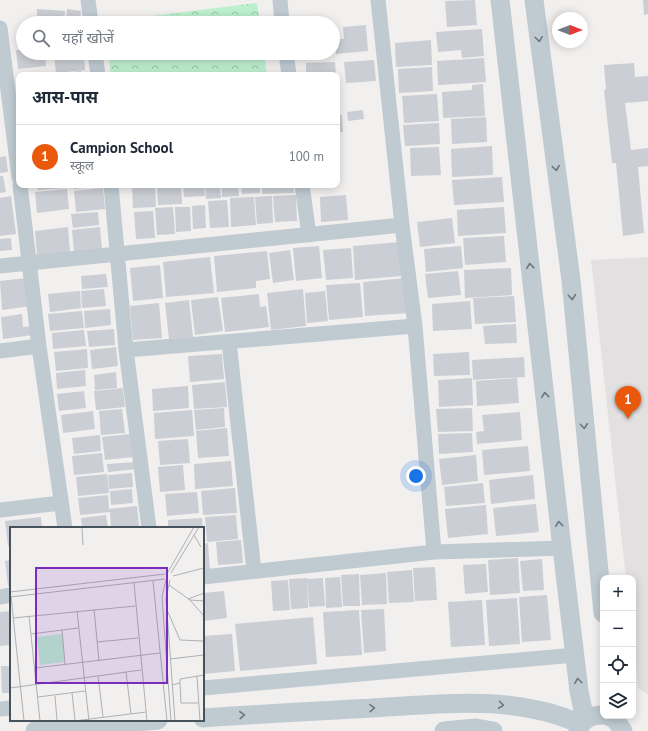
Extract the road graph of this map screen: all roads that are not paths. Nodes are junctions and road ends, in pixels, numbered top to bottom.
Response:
1 (88, 0) edge
2 (280, 0) edge
3 (378, 0) edge
4 (500, 0) edge
5 (534, 0) edge
6 (90, 16) edge
7 (281, 16) edge
8 (0, 28) edge
9 (96, 60) edge
10 (287, 60) edge
11 (98, 72) edge
12 (289, 72) edge
13 (16, 153) edge
14 (20, 188) edge
15 (111, 188) edge
16 (302, 188) edge
17 (402, 226) junction
18 (309, 235) junction
19 (117, 253) junction
20 (30, 263) junction
21 (0, 266) edge
22 (415, 326) junction
23 (229, 342) junction
24 (39, 346) junction
25 (126, 350) junction
26 (0, 351) edge
27 (62, 502) junction
28 (0, 510) edge
29 (65, 527) edge
30 (149, 527) edge
31 (562, 548) junction
32 (434, 552) junction
33 (254, 571) junction
34 (204, 577) edge
35 (10, 596) edge
36 (0, 597) edge
37 (603, 611) edge
38 (575, 656) junction
39 (204, 688) edge
40 (10, 708) edge
41 (0, 709) edge
42 (204, 718) edge
43 (148, 721) edge
44 (601, 721) edge
45 (60, 730) edge
46 (35, 731) edge
47 (444, 731) edge
48 (493, 731) edge

1 - 6 street
2 - 7 street
3 - 17 street
31 -> 4 street
5 -> 37 street
8 - 13 street
9 - 11 street
10 - 12 street
14 - 20 street
15 - 19 street
16 - 18 street
17 - 18 street
17 - 22 street
18 - 19 street
19 - 20 street
19 - 25 street
20 - 21 street
20 - 24 street
22 - 23 street
22 - 32 street
23 - 25 street
23 - 33 street
24 - 26 street
24 - 27 street
25 - 30 street
27 - 28 street
27 - 29 street
31 - 32 street
31 - 38 street
32 - 33 street
33 - 34 street
35 - 36 street
38 - 39 street
44 -> 38 street
40 - 41 street
42 -> 44 street
43 - 45 street
45 - 46 street
47 - 48 street

